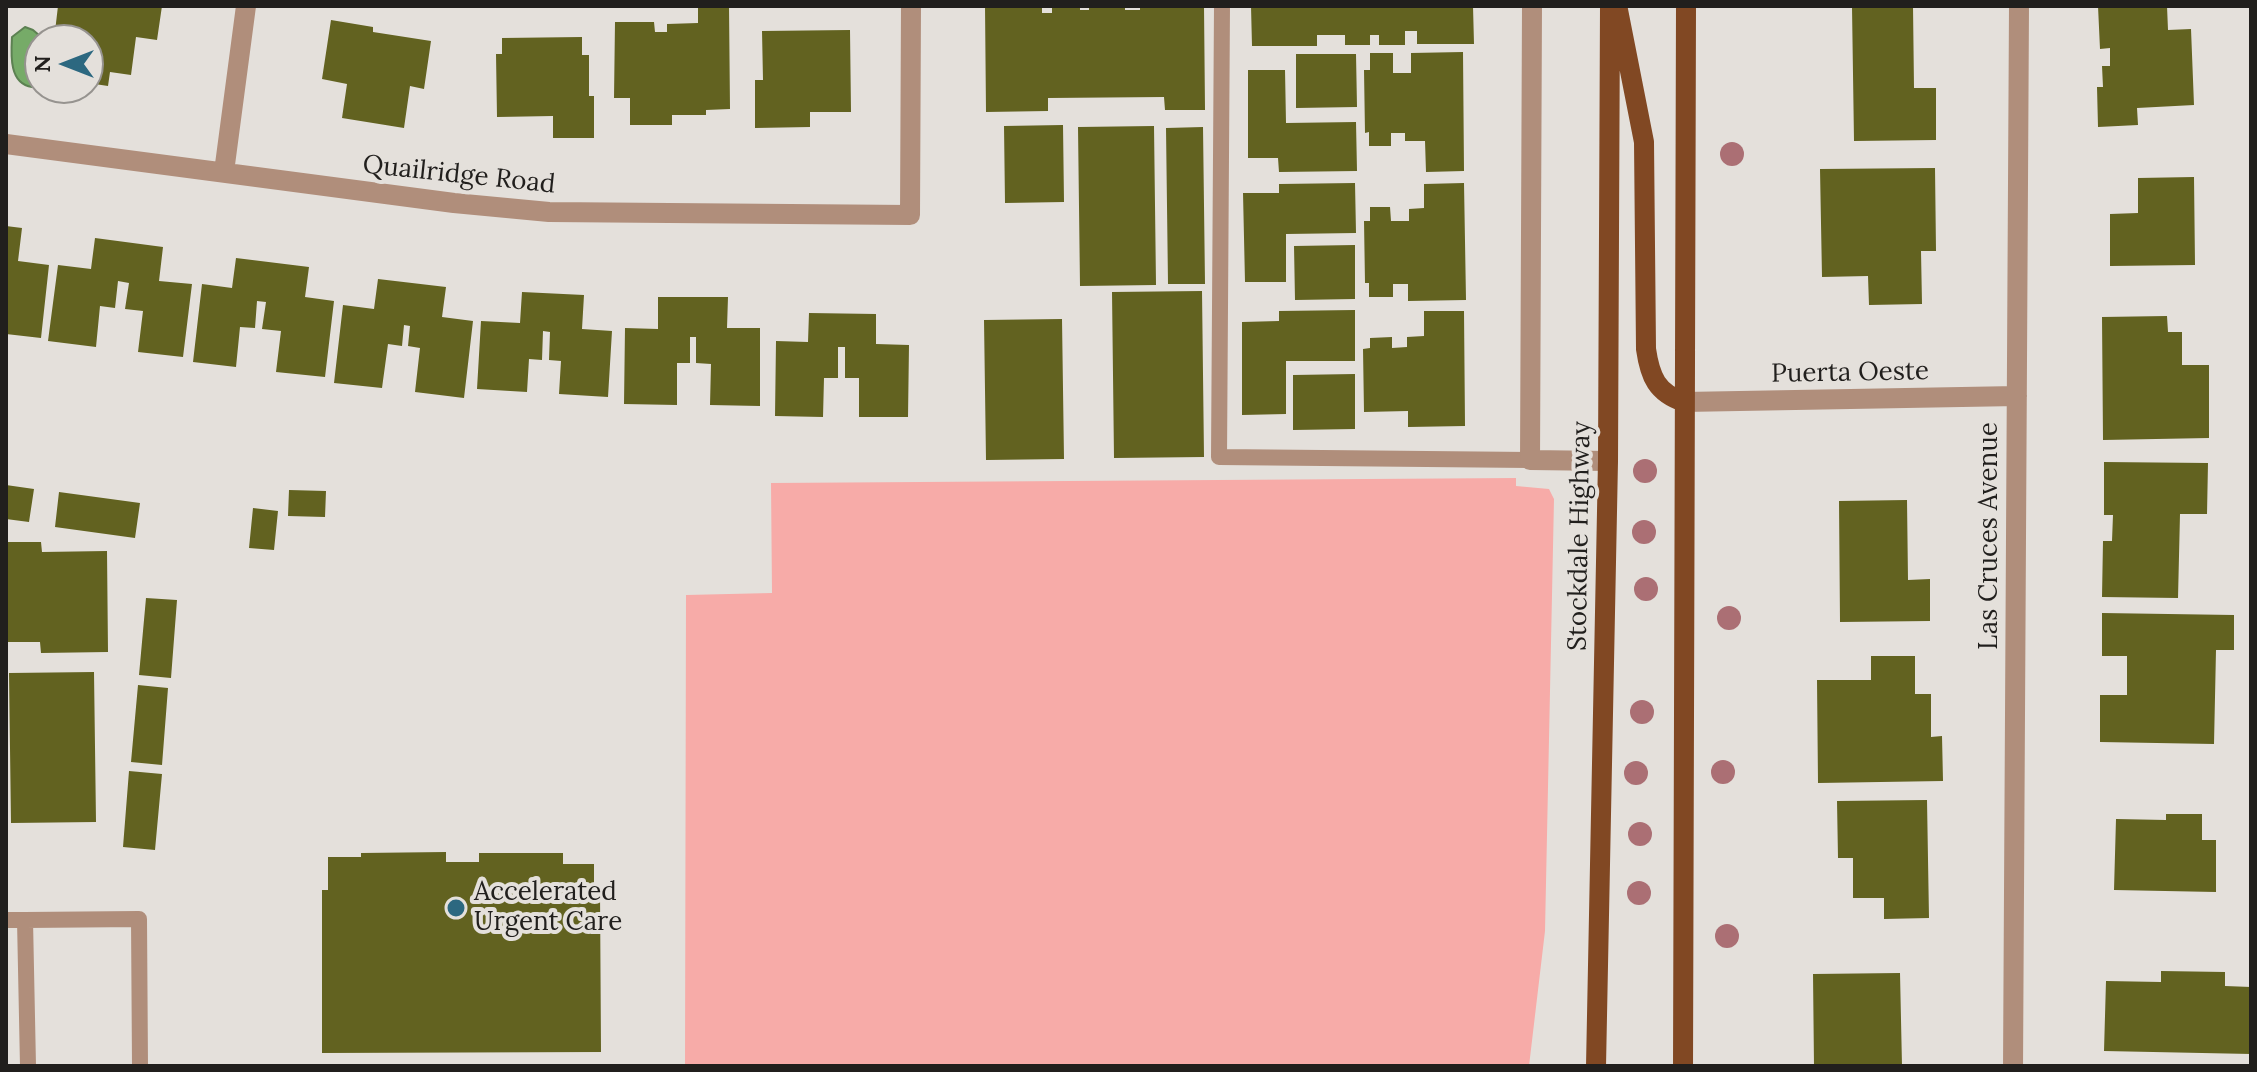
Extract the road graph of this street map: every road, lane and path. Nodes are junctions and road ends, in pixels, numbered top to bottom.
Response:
1 (246, 6) edge
2 (911, 6) edge
3 (1222, 6) edge
4 (1532, 6) edge
5 (1610, 6) edge
6 (1617, 6) edge
7 (1686, 6) edge
8 (2019, 6) edge
9 (6, 144) edge
10 (224, 172) junction
11 (2017, 396) junction
12 (1684, 402) junction
13 (1530, 460) junction
14 (1608, 461) junction
15 (6, 920) edge
16 (25, 920) junction
17 (28, 1066) edge
18 (140, 1066) edge
19 (1596, 1066) edge
20 (1683, 1066) edge
21 (2013, 1066) edge

1 - 10 street
2 - 10 street, Quailridge Road
3 - 13 lane
4 - 13 street
5 - 14 main road, Stockdale Highway
6 - 12 main road
7 - 12 main road
8 - 11 street, Las Cruces Avenue
9 - 10 street, Quailridge Road
11 - 12 street, Puerta Oeste
11 - 21 street, Las Cruces Avenue
12 - 20 main road
13 - 14 street
14 - 19 main road, Stockdale Highway
15 - 16 lane
16 - 17 lane
16 - 18 lane

